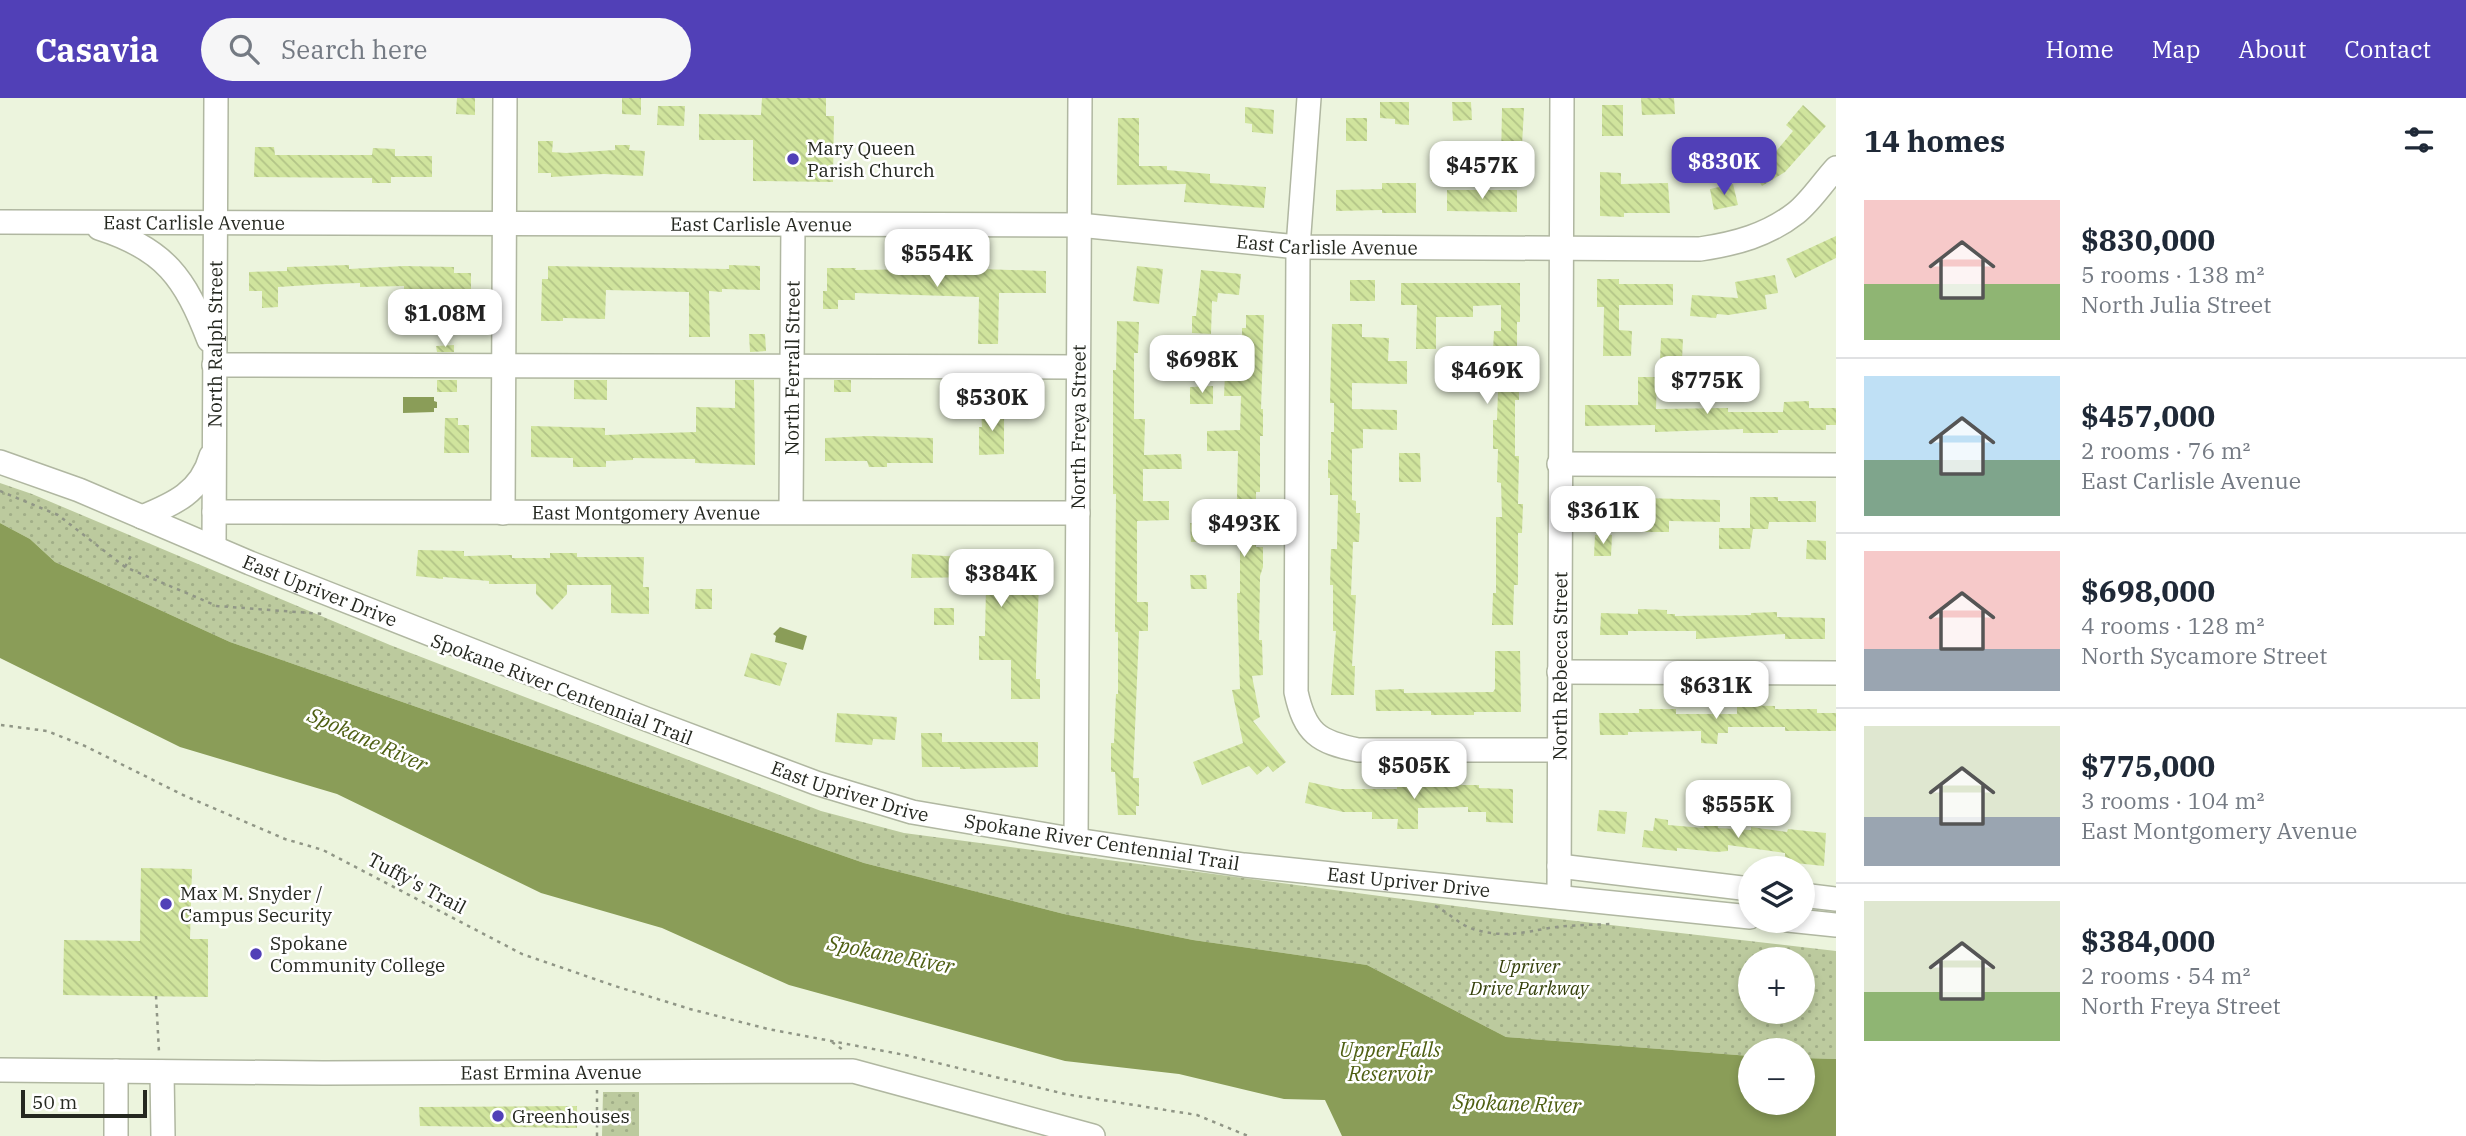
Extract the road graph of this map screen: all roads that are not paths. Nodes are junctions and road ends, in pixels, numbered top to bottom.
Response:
1 (216, 98) edge
2 (505, 98) edge
3 (1080, 98) edge
4 (1309, 98) edge
5 (1562, 98) edge
6 (1836, 167) edge
7 (0, 222) edge
8 (79, 222) junction
9 (214, 222) junction
10 (504, 222) junction
11 (793, 224) junction
12 (1079, 225) junction
13 (1298, 247) junction
14 (1561, 249) junction
15 (214, 358) junction
16 (503, 366) junction
17 (792, 366) junction
18 (1078, 367) junction
19 (214, 439) junction
20 (0, 462) edge
21 (1559, 464) junction
22 (1836, 466) edge
23 (214, 512) junction
24 (791, 512) junction
25 (503, 513) junction
26 (1077, 513) junction
27 (142, 517) junction
28 (214, 547) junction
29 (1559, 672) junction
30 (1836, 673) edge
31 (1559, 750) junction
32 (1076, 840) junction
33 (1559, 866) junction
34 (1738, 888) edge
35 (1559, 897) junction
36 (1815, 897) edge
37 (1836, 899) edge
38 (1738, 916) edge
39 (1815, 923) edge
40 (1836, 925) edge
41 (161, 1064) junction
42 (1, 1070) edge
43 (116, 1071) junction
44 (116, 1136) edge
45 (163, 1136) edge
46 (1093, 1136) edge

1 - 9 street, North Ralph Street
2 - 10 street
3 - 12 street, North Freya Street
4 - 13 street
5 - 14 street, North Rebecca Street
6 - 14 street, East Carlisle Avenue
7 - 8 street, East Carlisle Avenue
8 - 9 street, East Carlisle Avenue
8 - 15 street
9 - 10 street, East Carlisle Avenue
9 - 15 street, North Ralph Street
10 - 11 street, East Carlisle Avenue
10 - 16 street
11 - 12 street, East Carlisle Avenue
11 - 17 street, North Ferrall Street
12 - 13 street, East Carlisle Avenue
12 - 18 street, North Freya Street
13 - 14 street, East Carlisle Avenue
13 - 31 street
14 - 21 street, North Rebecca Street
15 - 16 street
15 - 19 street, North Ralph Street
16 - 17 street
16 - 25 street
17 - 18 street
17 - 24 street, North Ferrall Street
18 - 26 street, North Freya Street
19 - 23 street, North Ralph Street
19 - 27 street
20 - 27 street, East Upriver Drive
21 - 22 street
21 - 29 street, North Rebecca Street
23 - 25 street, East Montgomery Avenue
23 - 28 street, North Ralph Street
24 - 25 street, East Montgomery Avenue
24 - 26 street, East Montgomery Avenue
26 - 32 street, North Freya Street
27 - 28 street, East Upriver Drive
28 - 32 street, East Upriver Drive
29 - 30 street
29 - 31 street, North Rebecca Street
31 - 33 street, North Rebecca Street
32 - 35 street, East Upriver Drive
33 - 34 street
33 - 35 street, North Rebecca Street
35 - 38 street, East Upriver Drive
36 - 37 street
39 - 40 street
41 - 43 street, East Ermina Avenue
41 - 45 street
41 - 46 street, East Ermina Avenue
42 - 43 street, East Ermina Avenue
43 - 44 street

